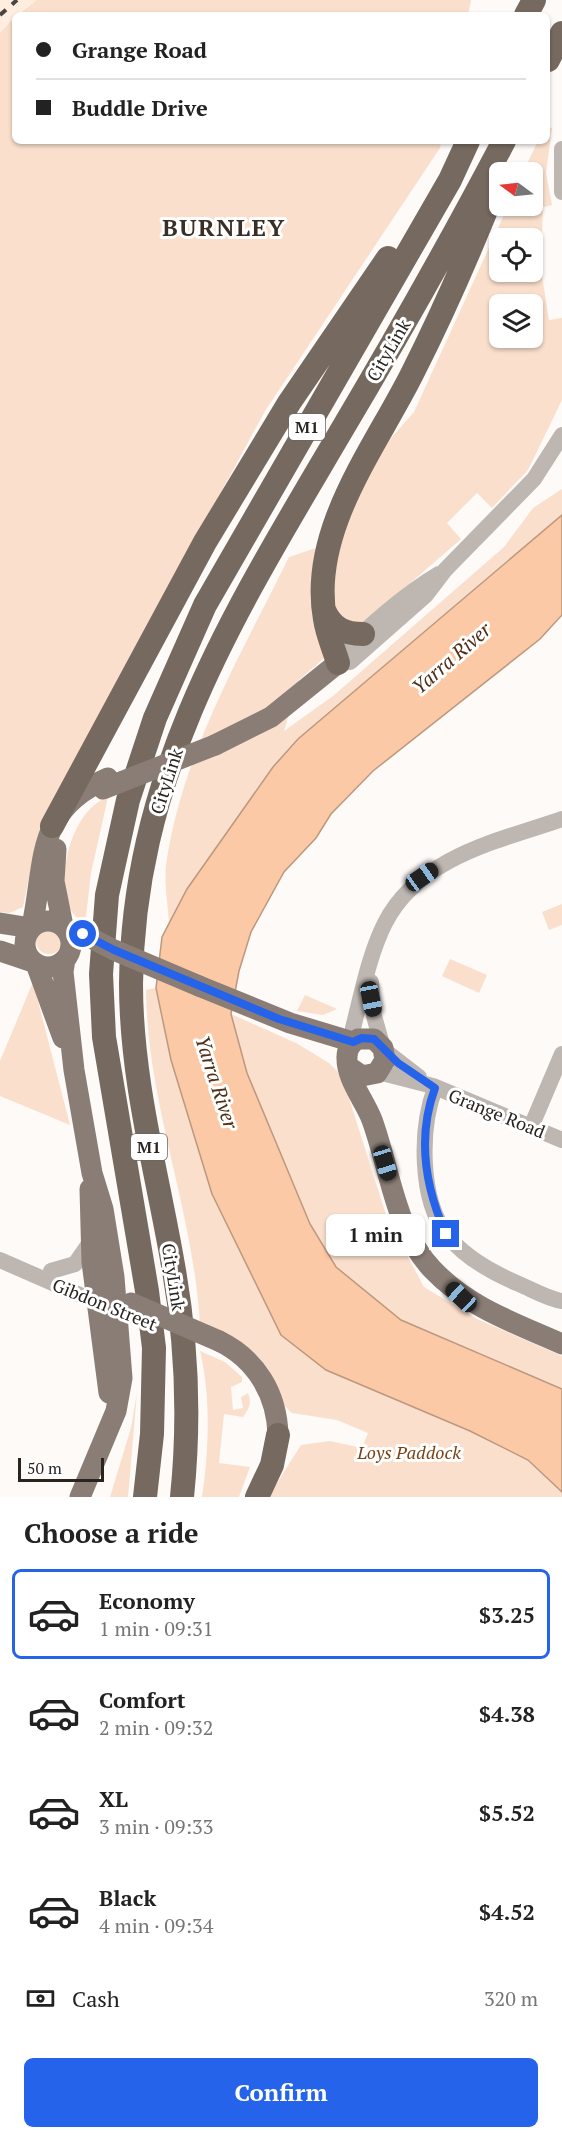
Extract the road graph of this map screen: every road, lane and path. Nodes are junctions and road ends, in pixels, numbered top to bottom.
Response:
1 (562, 33) edge
2 (550, 56) edge
3 (455, 144) edge
4 (467, 144) edge
5 (502, 144) edge
6 (512, 144) edge
7 (562, 149) edge
8 (505, 162) edge
9 (562, 192) edge
10 (489, 200) edge
11 (562, 435) edge
12 (445, 570) junction
13 (323, 608) junction
14 (363, 634) junction
15 (338, 663) junction
16 (105, 784) junction
17 (562, 819) edge
18 (52, 826) junction
19 (0, 923) edge
20 (31, 927) junction
21 (71, 943) junction
22 (0, 951) edge
23 (35, 963) junction
24 (371, 963) junction
25 (356, 1016) junction
26 (278, 1019) junction
27 (354, 1041) junction
28 (384, 1049) junction
29 (562, 1054) edge
30 (349, 1066) junction
31 (74, 1070) junction
32 (378, 1073) junction
33 (434, 1087) junction
34 (371, 1118) junction
35 (531, 1127) junction
36 (562, 1140) edge
37 (92, 1173) junction
38 (91, 1241) junction
39 (0, 1253) edge
40 (0, 1260) edge
41 (51, 1271) junction
42 (562, 1301) edge
43 (115, 1303) junction
44 (562, 1344) edge
45 (154, 1348) junction
46 (278, 1435) joint
47 (80, 1497) edge
48 (145, 1497) edge
49 (157, 1497) edge
50 (182, 1497) edge
51 (257, 1497) edge

1 - 2 highway
3 - 18 highway
4 - 45 highway, CityLink / M1
5 - 50 highway, CityLink / M1
6 - 8 highway
7 - 9 street
10 - 13 highway
11 - 12 street
12 - 14 street
12 - 15 street
13 - 14 highway
13 - 15 highway
14 - 15 street
15 - 16 main road
16 - 18 main road
16 - 21 main road
17 - 24 street
18 - 20 main road
19 - 20 main road
20 - 21 main road
20 - 23 main road
21 - 23 main road
21 - 26 main road, bridge
21 - 31 main road
22 - 23 main road
23 - 31 main road
24 - 25 street
24 - 28 street
25 - 26 street
25 - 27 street
26 - 27 main road
26 - 30 main road
27 - 28 main road
27 - 30 main road
28 - 32 main road
28 - 33 street, Grange Road
29 - 35 street
30 - 32 main road
30 - 34 main road
31 - 37 main road
32 - 33 street, Grange Road
32 - 34 main road
33 - 35 street, Grange Road
33 - 42 street
34 - 44 main road
35 - 36 street, Grange Road
37 - 38 main road
37 - 43 main road
38 - 41 street
38 - 43 main road
39 - 41 street, Gibdon Street
40 - 43 street, Gibdon Street
41 - 43 street, Gibdon Street
43 - 46 main road, Gibdon Street
43 - 47 main road
45 - 48 highway, CityLink / M1
45 - 49 highway, M1
46 - 51 highway

